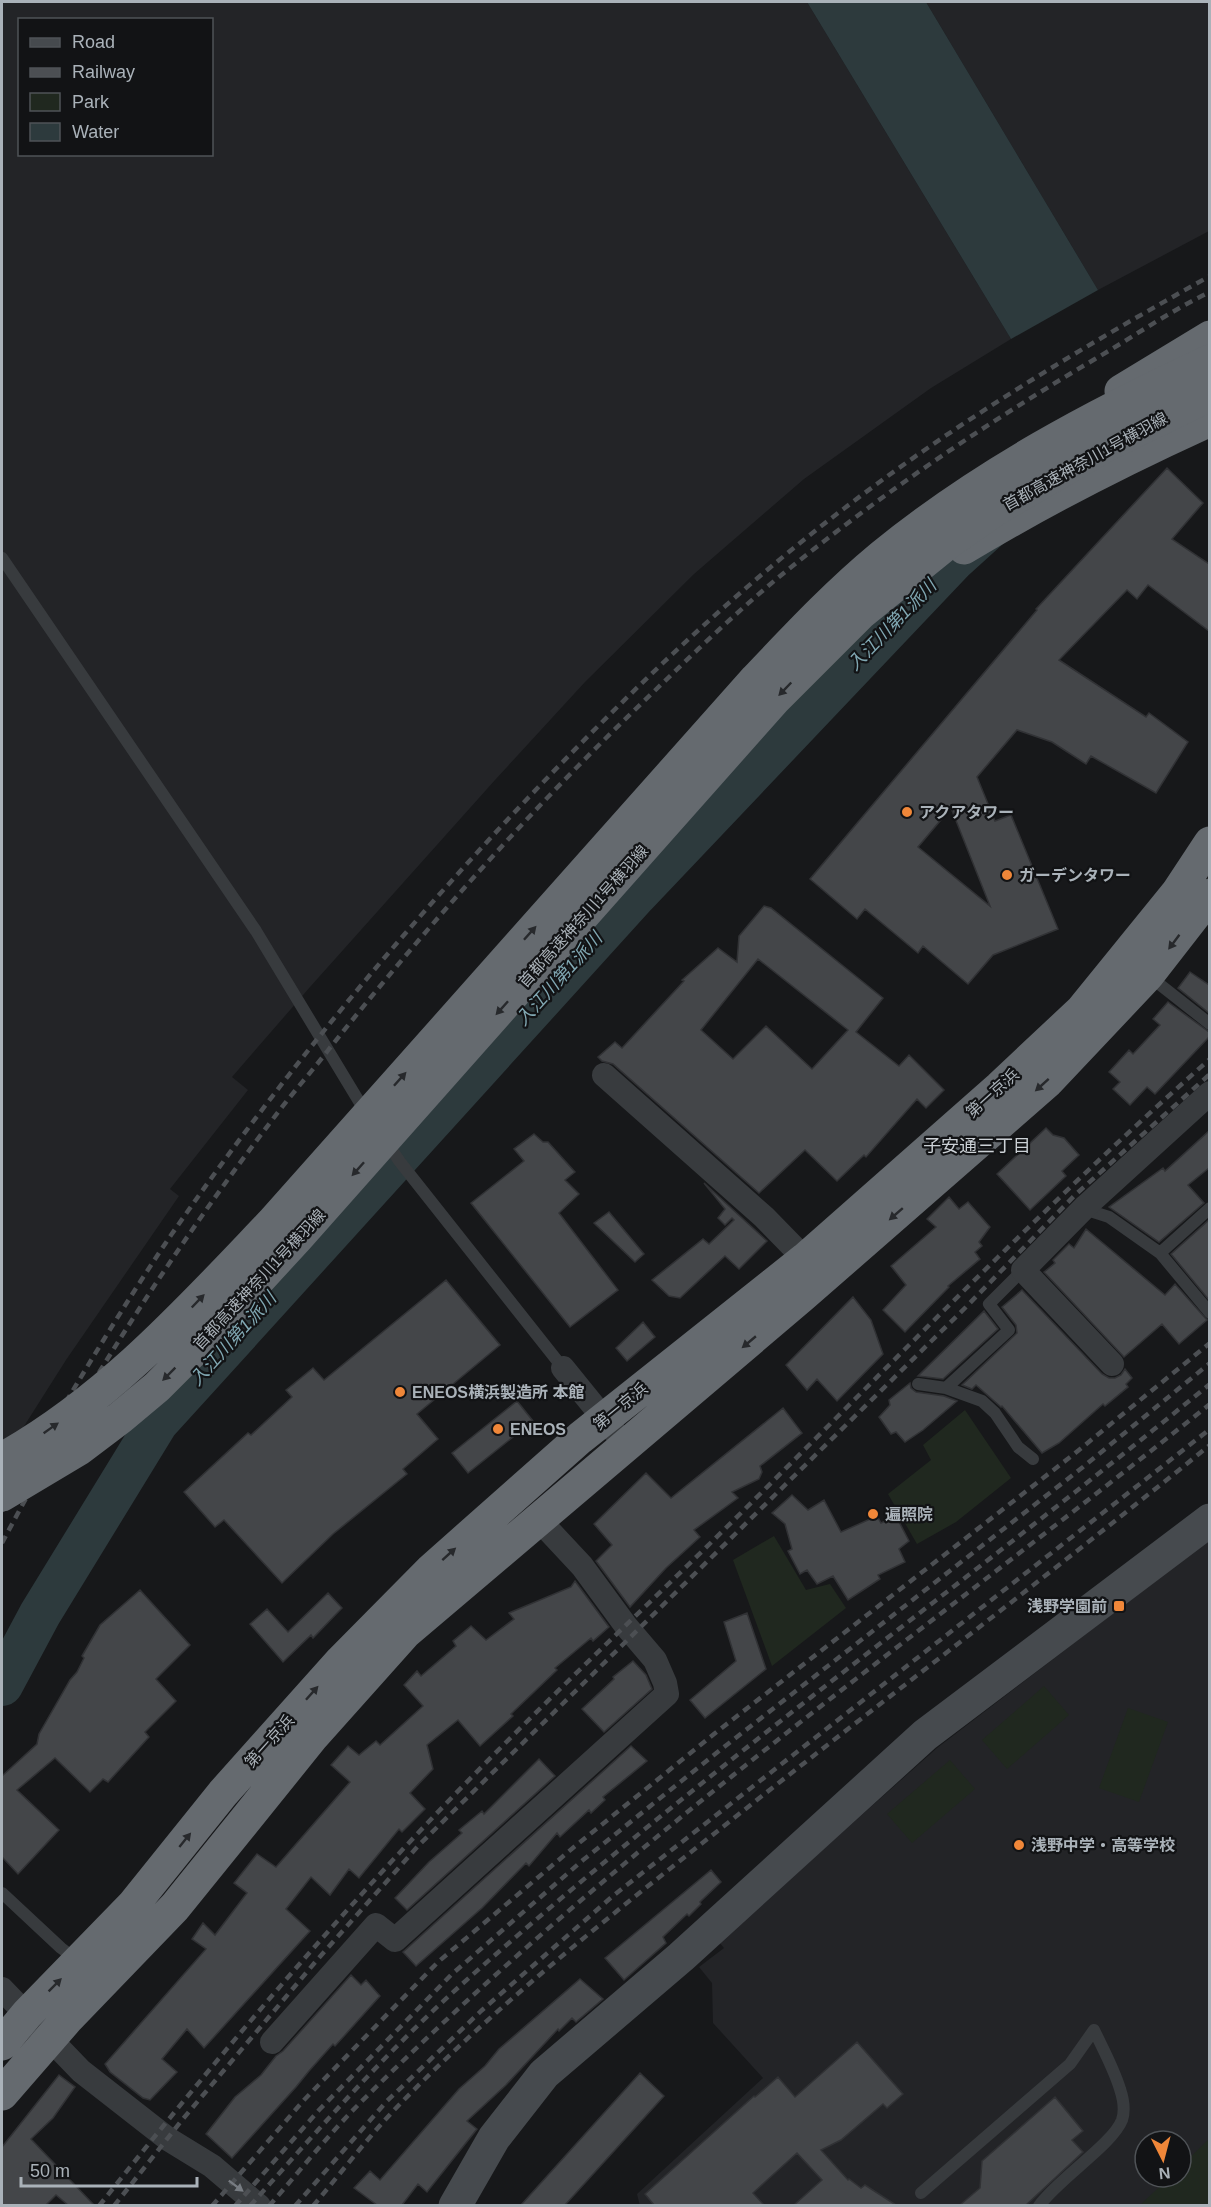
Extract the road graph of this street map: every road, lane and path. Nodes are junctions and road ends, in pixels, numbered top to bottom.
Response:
1 (1209, 337) edge
2 (1209, 361) edge
3 (1209, 395) edge
4 (1209, 420) edge
5 (1035, 450) junction
6 (2, 558) edge
7 (817, 657) junction
8 (1209, 843) edge
9 (1209, 895) edge
10 (1148, 975) junction
11 (1209, 1024) edge
12 (603, 1075) dead end
13 (1209, 1093) edge
14 (1209, 1208) edge
15 (1084, 1209) junction
16 (1160, 1253) junction
17 (805, 1259) junction
18 (1023, 1270) junction
19 (1209, 1313) edge
20 (1112, 1364) dead end
21 (563, 1368) joint
22 (918, 1384) dead end
23 (946, 1388) junction
24 (604, 1419) junction
25 (625, 1446) junction
26 (2, 1459) edge
27 (1033, 1459) dead end
28 (2, 1495) edge
29 (1209, 1520) edge
30 (540, 1521) junction
31 (2, 1893) edge
32 (79, 1961) junction
33 (2, 1989) edge
34 (27, 2014) junction
35 (50, 2038) junction
36 (272, 2042) dead end
37 (2, 2044) edge
38 (2, 2094) edge
39 (921, 2193) dead end
40 (260, 2205) edge
41 (455, 2205) edge
42 (1039, 2205) edge

1 - 5 highway, bridge
2 - 5 highway, 首都高速神奈川1号横羽線, bridge
3 - 7 highway, 首都高速神奈川1号横羽線, bridge
4 - 7 highway, bridge
26 -> 5 highway, 首都高速神奈川1号横羽線, bridge
6 - 21 lane, bridge
7 -> 28 highway, 首都高速神奈川1号横羽線, bridge
8 - 17 highway, 第一京浜
9 -> 10 highway, 第一京浜
10 - 11 lane
10 -> 25 highway, 第一京浜
12 - 17 street
13 - 15 street
14 - 16 lane
15 - 16 lane
15 - 18 street
16 - 19 lane
17 - 24 highway, 第一京浜
18 - 20 street
18 - 23 lane
21 - 24 street
22 - 23 lane
23 - 27 lane
24 - 25 street
32 -> 24 highway, 第一京浜
25 - 30 highway, 第一京浜
29 - 41 street
30 - 35 highway, 第一京浜
30 - 36 street
31 - 32 lane
34 -> 32 highway, 第一京浜
33 - 34 street
34 - 35 street
34 - 37 highway, 第一京浜
35 - 38 highway, 第一京浜
35 -> 40 street
39 - 42 lane

